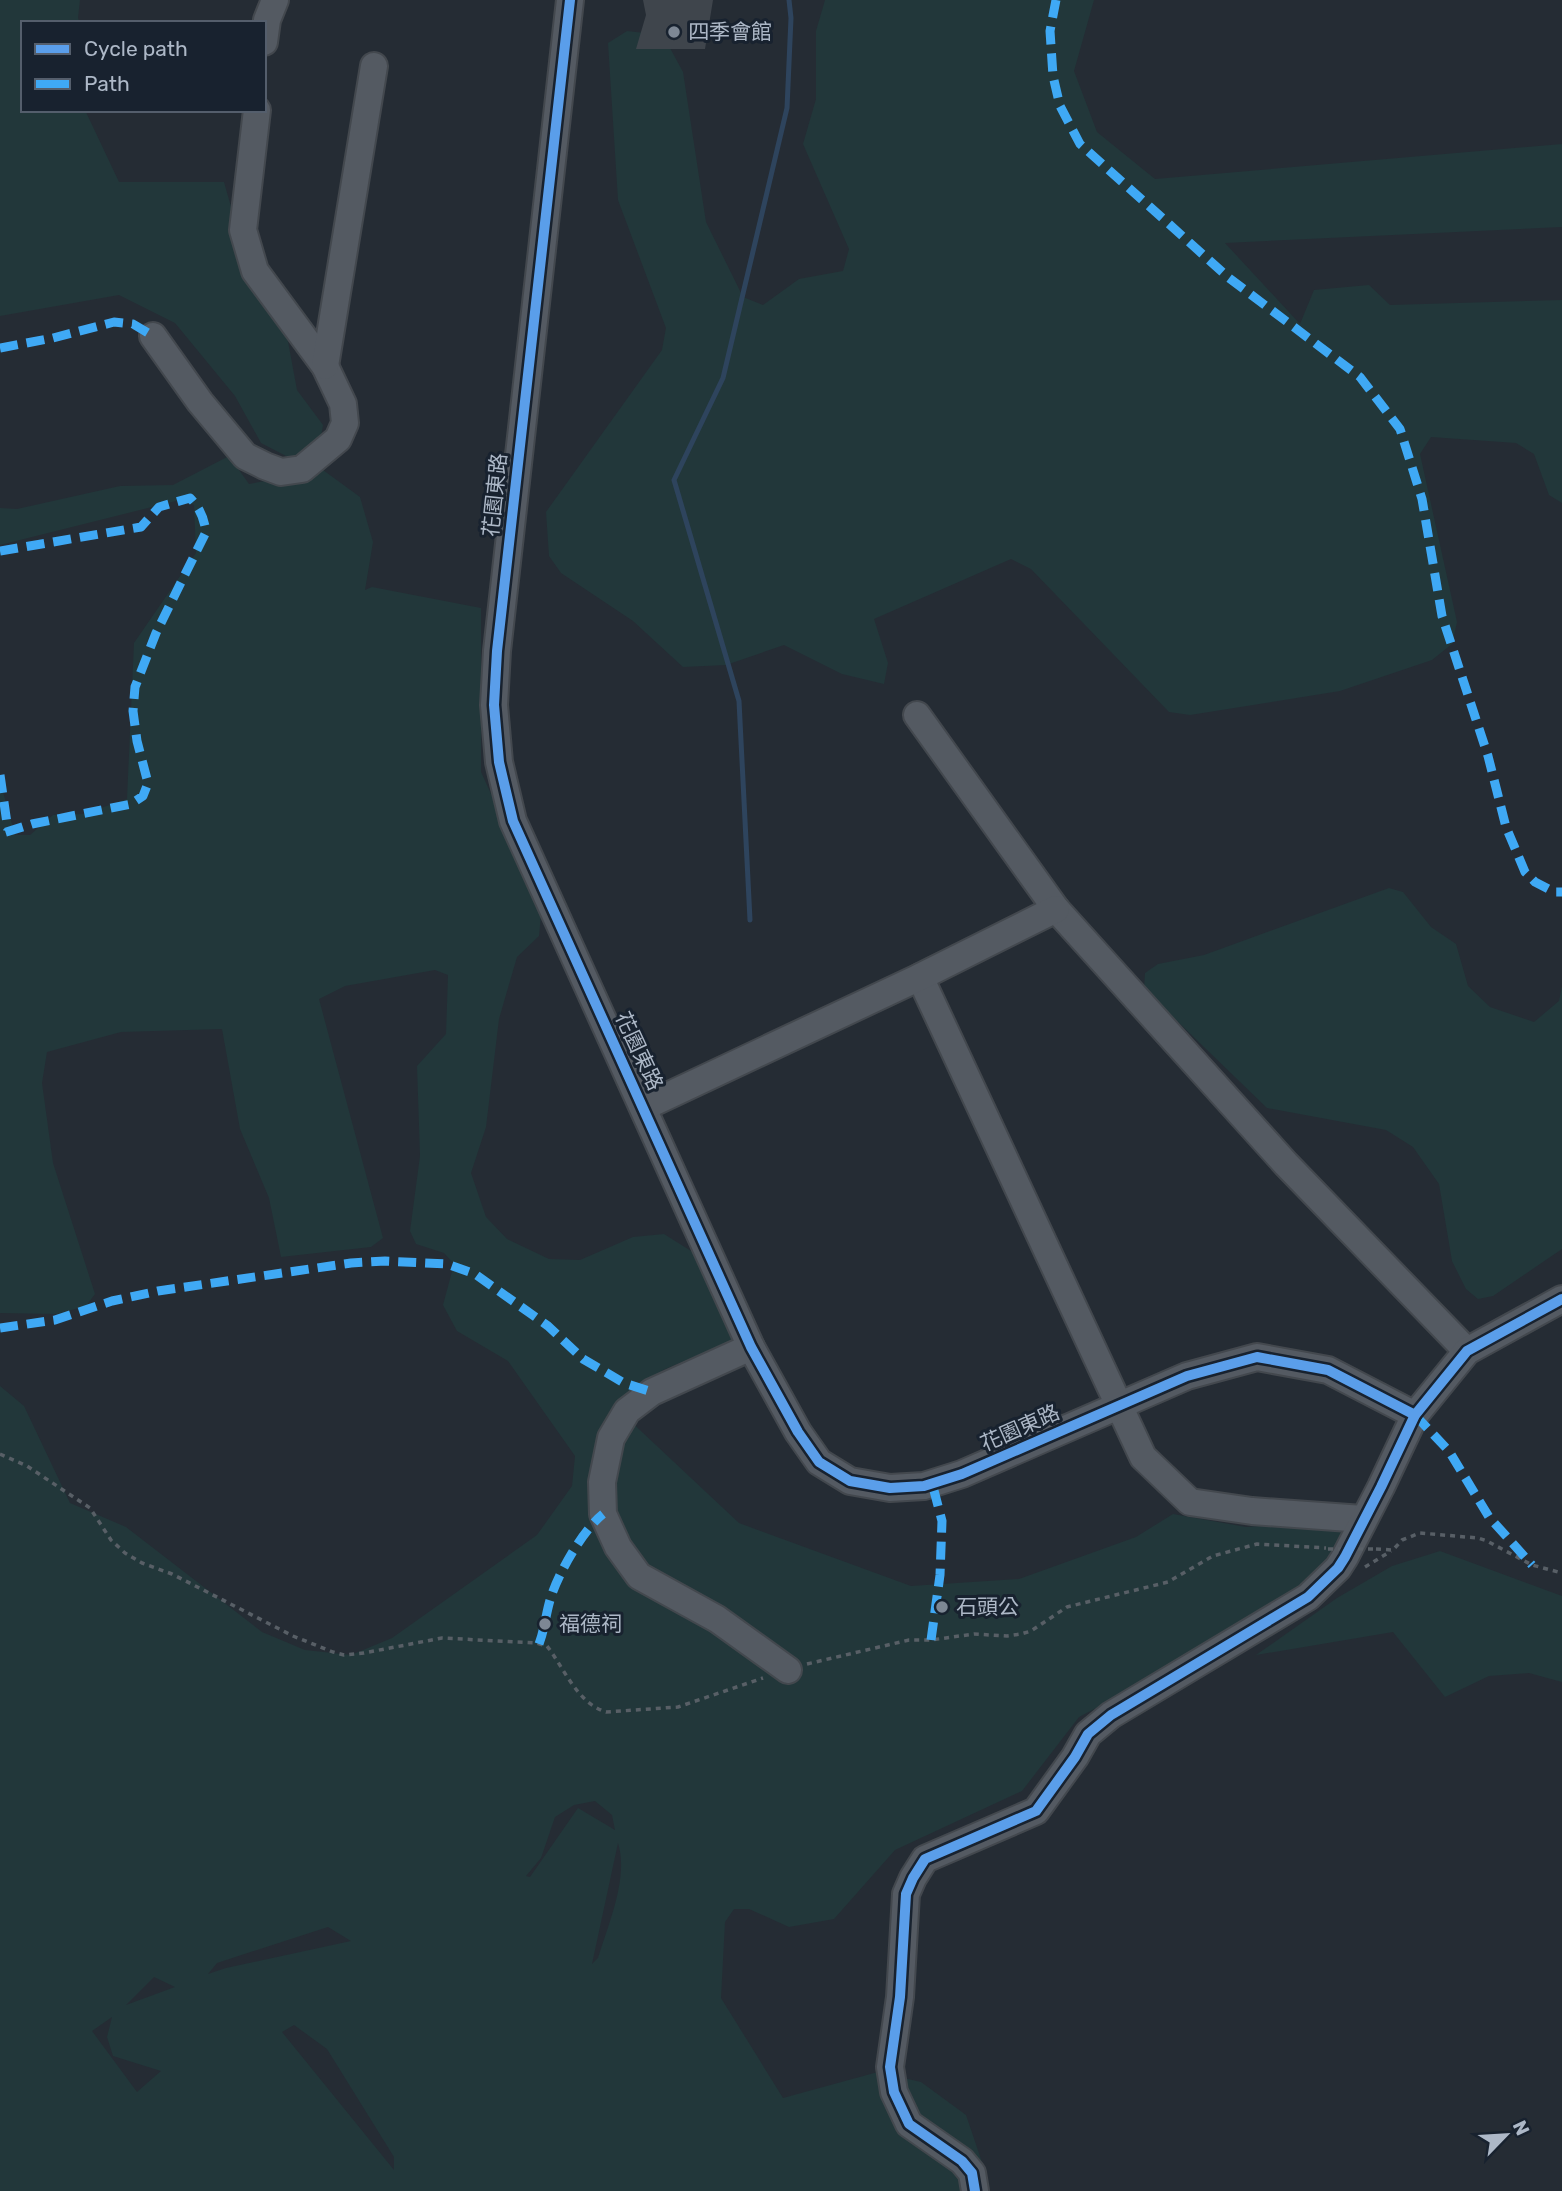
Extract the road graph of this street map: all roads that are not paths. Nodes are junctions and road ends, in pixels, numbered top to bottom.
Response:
1 (275, 0) edge
2 (570, 0) edge
3 (266, 27) edge
4 (374, 66) dead end
5 (257, 112) edge
6 (153, 336) dead end
7 (325, 366) junction
8 (917, 715) dead end
9 (1056, 909) junction
10 (920, 977) junction
11 (644, 1107) junction
12 (1562, 1299) edge
13 (751, 1347) junction
14 (1467, 1352) junction
15 (1119, 1406) junction
16 (1415, 1415) junction
17 (1363, 1519) junction
18 (788, 1670) road end
19 (975, 2191) edge

1 - 3 street
2 - 11 street, 花園東路
4 - 7 street
5 - 7 street
6 - 7 street
8 - 9 street
9 - 10 street
9 - 14 street
10 - 11 street
10 - 15 street
11 - 13 street, 花園東路
12 - 14 street
13 - 15 street, 花園東路
13 - 18 street
14 - 16 street
15 - 16 street, 花園東路
15 - 17 street
16 - 17 street
17 - 19 street

